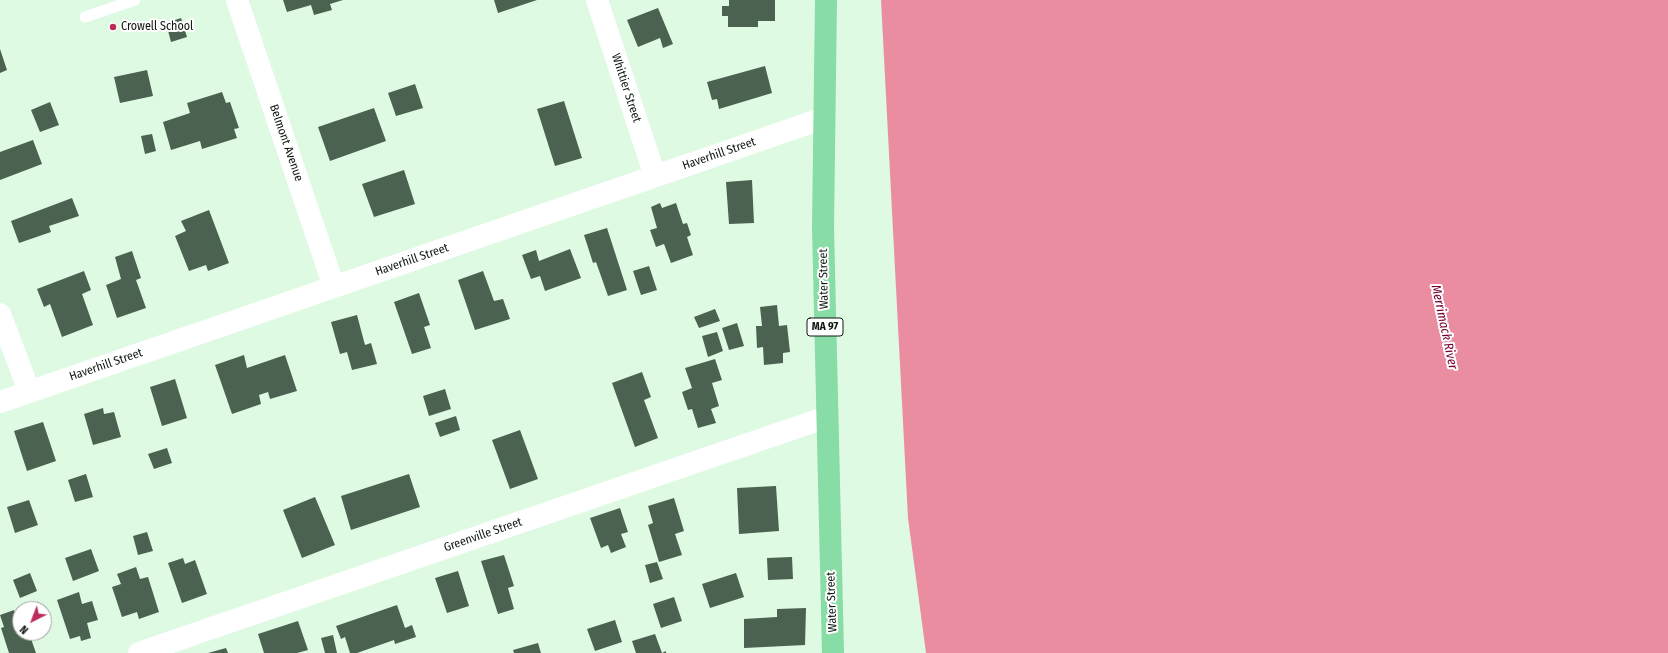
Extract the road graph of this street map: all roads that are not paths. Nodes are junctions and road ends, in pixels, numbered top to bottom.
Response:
1 (135, 0) edge
2 (237, 0) edge
3 (597, 0) edge
4 (826, 0) edge
5 (85, 17) dead end
6 (824, 118) junction
7 (655, 176) junction
8 (334, 287) junction
9 (0, 314) edge
10 (29, 392) junction
11 (0, 402) edge
12 (827, 417) junction
13 (139, 653) edge
14 (833, 653) edge

1 - 5 lane
2 - 8 street, Belmont Avenue
3 - 7 street, Whittier Street
4 - 6 main road, Water Street / MA 97
6 - 7 street, Haverhill Street
6 - 12 main road, Water Street / MA 97
7 - 8 street, Haverhill Street
8 - 10 street, Haverhill Street
9 - 10 street
10 - 11 street, Haverhill Street
12 - 13 street, Greenville Street
12 - 14 main road, Water Street / MA 97

